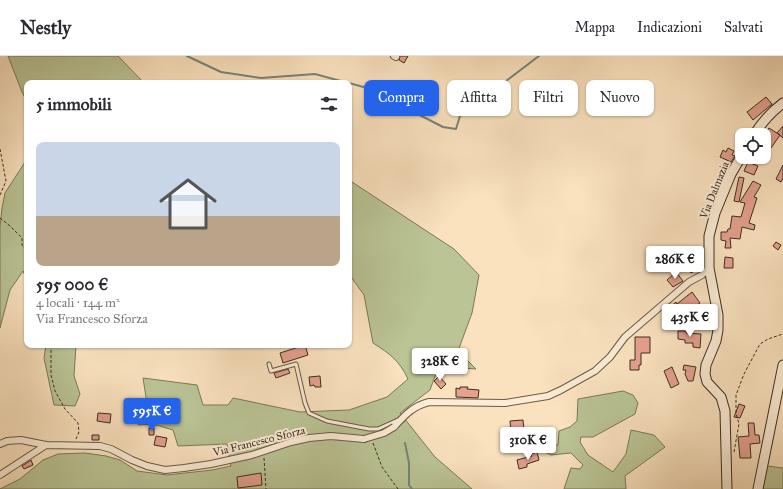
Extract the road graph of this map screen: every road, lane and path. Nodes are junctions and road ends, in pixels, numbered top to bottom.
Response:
1 (783, 103) edge
2 (758, 128) edge
3 (0, 149) edge
4 (736, 164) edge
5 (0, 195) edge
6 (0, 218) edge
7 (24, 247) edge
8 (709, 268) junction
9 (783, 334) edge
10 (51, 348) edge
11 (269, 364) dead end
12 (783, 365) edge
13 (403, 417) junction
14 (369, 430) junction
15 (0, 444) edge
16 (46, 445) junction
17 (73, 445) junction
18 (264, 452) junction
19 (726, 459) junction
20 (0, 476) edge
21 (266, 489) edge
22 (398, 489) edge
23 (727, 489) edge
24 (758, 489) edge

1 - 2 main road
3 - 5 path
4 - 8 main road, Via Dalmazia
6 - 7 path
8 - 13 street, Via Francesco Sforza
8 - 19 main road, Via Dalmazia
9 - 19 path
10 - 17 path
11 - 14 lane
12 - 24 main road
13 - 14 lane
13 - 18 street, Via Francesco Sforza, bridge
14 - 22 path
15 - 16 street, Via Francesco Sforza
16 - 17 street, Via Francesco Sforza
16 - 20 street
17 - 18 street, Via Francesco Sforza
18 - 21 path
19 - 23 main road, Via Dalmazia

